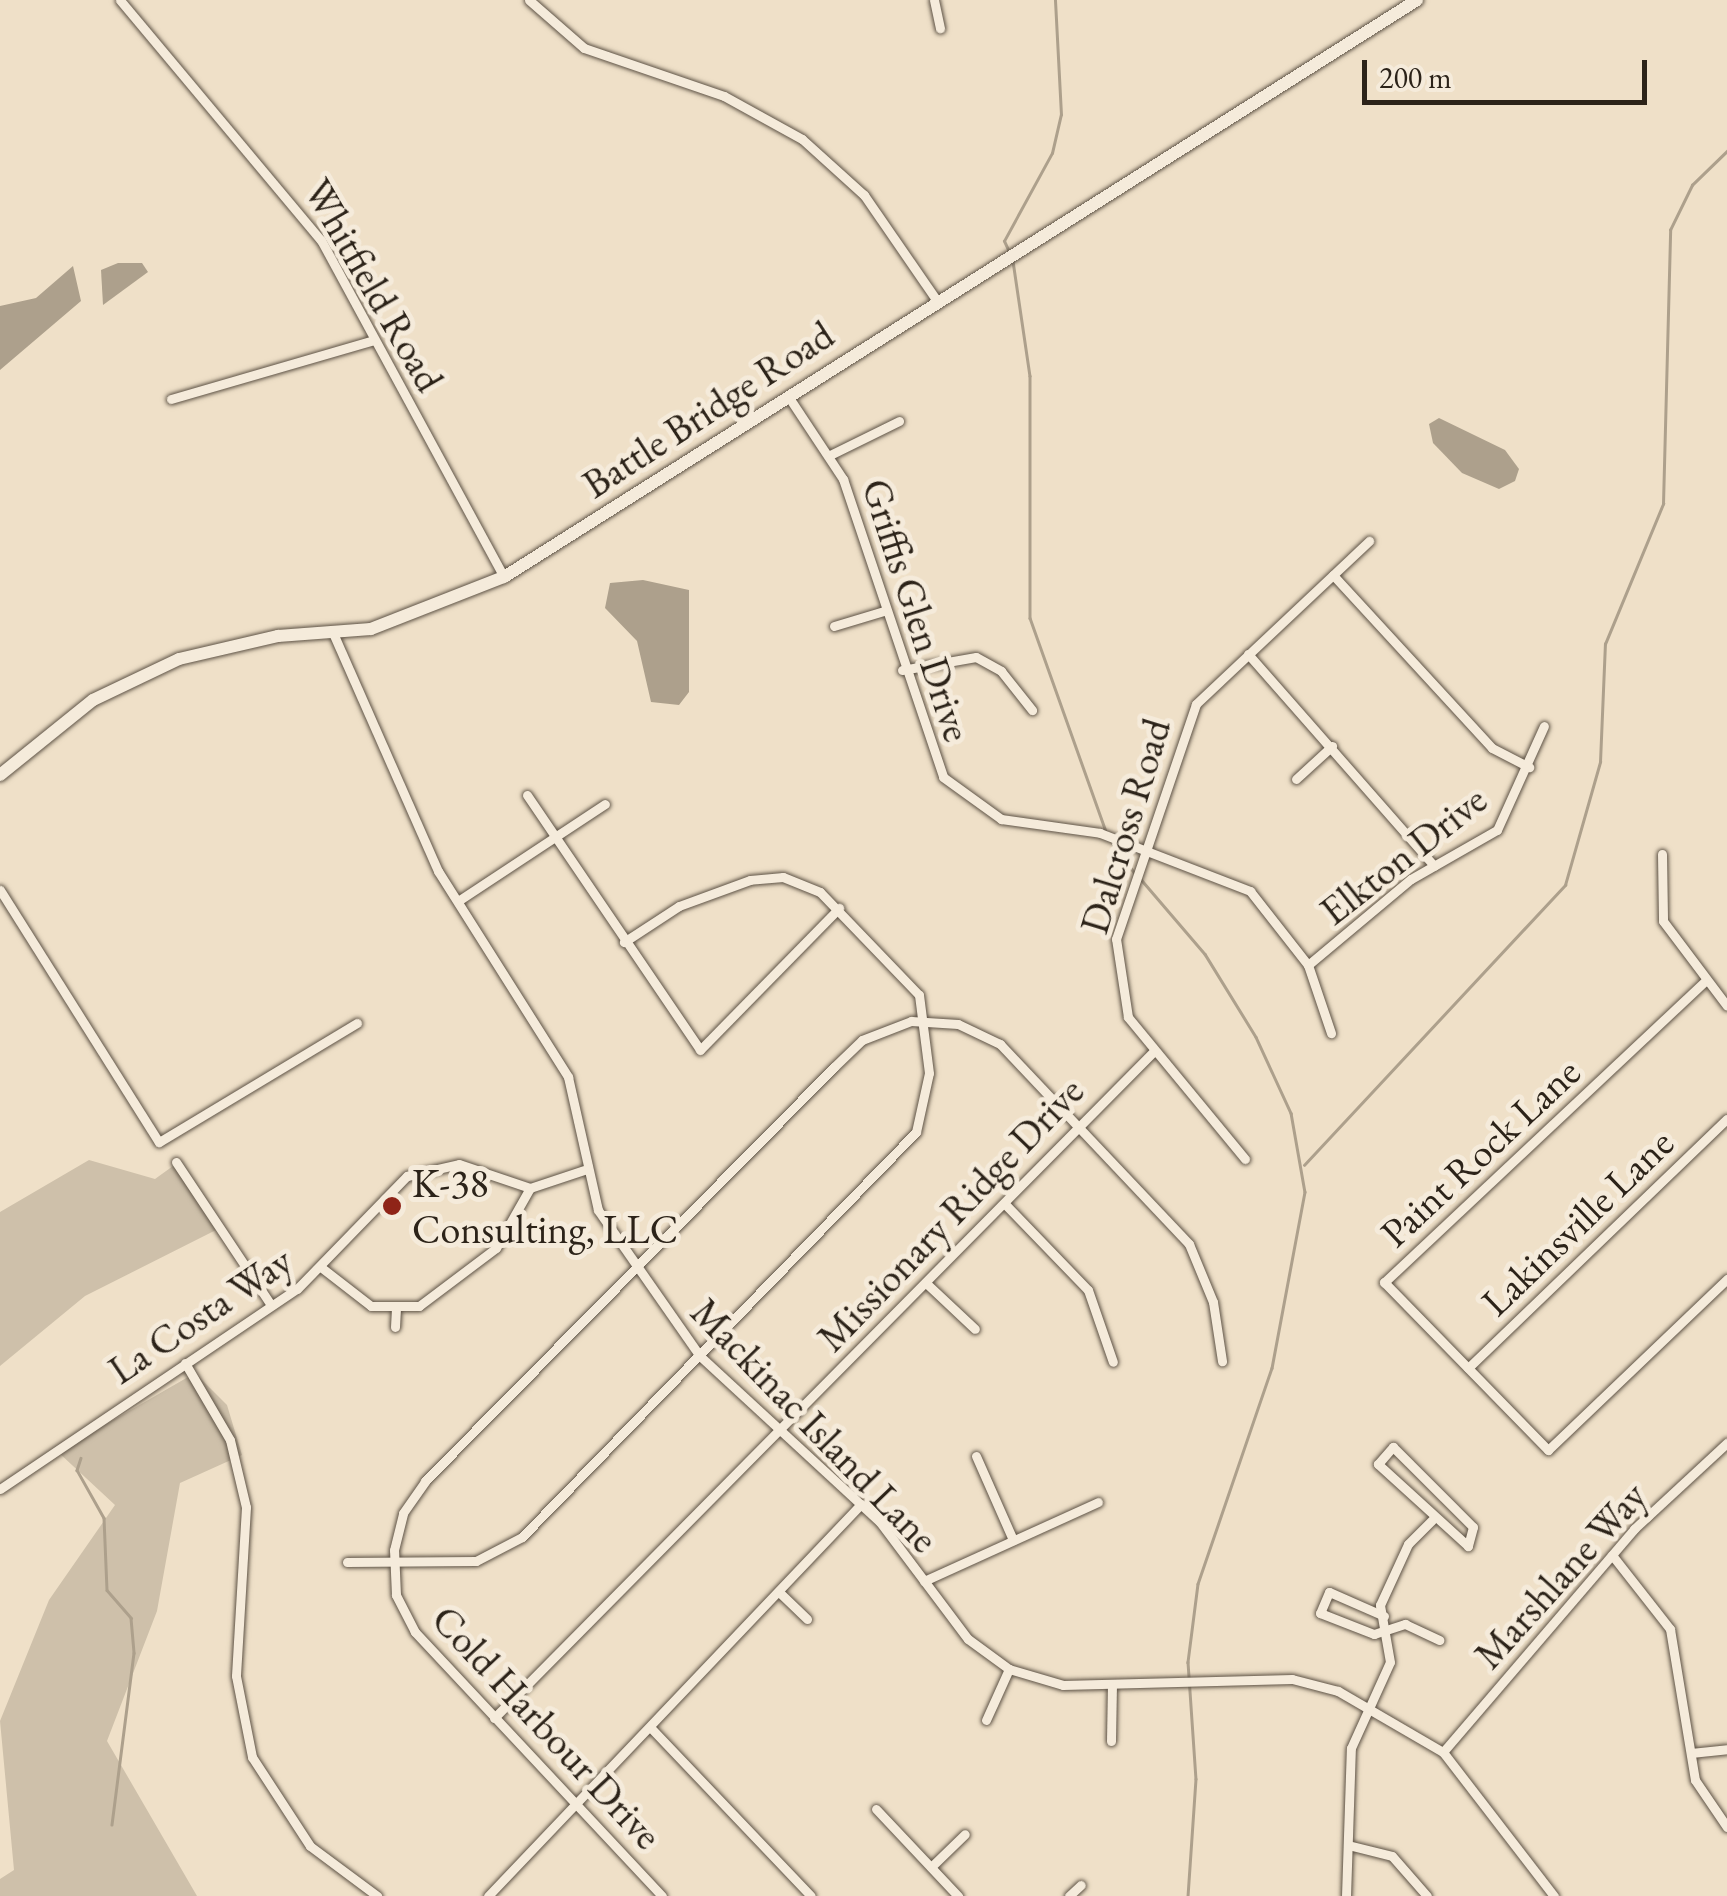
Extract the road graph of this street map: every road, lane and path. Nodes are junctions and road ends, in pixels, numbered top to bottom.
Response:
1 (120, 0) edge
2 (529, 0) edge
3 (934, 0) edge
4 (1417, 0) edge
5 (940, 28) dead end
6 (935, 298) junction
7 (374, 340) junction
8 (788, 396) junction
9 (171, 398) dead end
10 (898, 421) dead end
11 (830, 454) junction
12 (1369, 542) dead end
13 (1334, 575) junction
14 (504, 578) junction
15 (884, 611) junction
16 (834, 626) dead end
17 (333, 633) junction
18 (1248, 654) junction
19 (902, 670) junction
20 (1032, 710) dead end
21 (1544, 726) dead end
22 (1332, 746) junction
23 (1529, 767) junction
24 (0, 775) edge
25 (1296, 779) dead end
26 (528, 795) dead end
27 (605, 804) dead end
28 (555, 837) junction
29 (1143, 848) junction
30 (1662, 854) dead end
31 (1434, 866) junction
32 (0, 890) edge
33 (458, 902) junction
34 (839, 908) junction
35 (624, 942) junction
36 (1308, 965) junction
37 (1704, 982) junction
38 (1727, 1006) edge
39 (928, 1022) junction
40 (357, 1023) dead end
41 (1331, 1033) dead end
42 (1154, 1051) junction
43 (1727, 1119) edge
44 (1080, 1124) junction
45 (1245, 1159) dead end
46 (176, 1162) dead end
47 (584, 1170) junction
48 (530, 1188) junction
49 (1004, 1204) junction
50 (322, 1268) junction
51 (636, 1268) junction
52 (1727, 1279) edge
53 (926, 1283) junction
54 (271, 1306) junction
55 (396, 1310) junction
56 (394, 1327) dead end
57 (975, 1329) dead end
58 (700, 1356) junction
59 (1113, 1362) dead end
60 (1222, 1362) dead end
61 (185, 1363) junction
62 (1468, 1368) junction
63 (780, 1430) junction
64 (1727, 1442) edge
65 (976, 1456) dead end
66 (0, 1488) edge
67 (1098, 1502) dead end
68 (862, 1504) junction
69 (1432, 1520) junction
70 (1013, 1540) junction
71 (1612, 1555) junction
72 (347, 1562) dead end
73 (393, 1564) junction
74 (924, 1581) junction
75 (779, 1592) junction
76 (1384, 1616) junction
77 (807, 1619) dead end
78 (1386, 1630) junction
79 (1438, 1640) dead end
80 (1009, 1669) junction
81 (1112, 1686) junction
82 (1371, 1708) junction
83 (494, 1718) junction
84 (986, 1720) dead end
85 (650, 1727) junction
86 (1112, 1741) dead end
87 (1727, 1749) edge
88 (1443, 1752) junction
89 (1692, 1752) junction
90 (575, 1805) junction
91 (876, 1810) dead end
92 (1727, 1827) edge
93 (965, 1834) dead end
94 (1348, 1845) junction
95 (931, 1867) junction
96 (1080, 1885) dead end
97 (377, 1896) edge
98 (488, 1896) edge
99 (662, 1896) edge
100 (811, 1896) edge
101 (958, 1896) edge
102 (1069, 1896) edge
103 (1346, 1896) edge
104 (1427, 1896) edge
105 (1554, 1896) edge

1 - 7 street, Whitfield Road
2 - 6 street
3 - 5 street
4 - 6 street, Battle Bridge Road
6 - 8 street, Battle Bridge Road
7 - 9 street
7 - 14 street, Whitfield Road
8 - 11 street, Griffis Glen Drive
8 - 14 street, Battle Bridge Road
10 - 11 street
11 - 15 street, Griffis Glen Drive
12 - 13 street, Dalcross Road
13 - 18 street, Dalcross Road
13 - 23 street
14 - 17 street, Battle Bridge Road
15 - 16 street
15 - 19 street, Griffis Glen Drive
17 - 24 street, Battle Bridge Road
17 - 33 street, Mackinac Island Lane
18 - 22 street
18 - 29 street, Dalcross Road
19 - 20 street
19 - 29 street, Griffis Glen Drive
21 - 23 street, Elkton Drive
22 - 25 street
22 - 31 street
23 - 31 street, Elkton Drive
26 - 28 street
27 - 28 street
28 - 33 street
28 - 35 street
29 - 36 street, Griffis Glen Drive
29 - 42 street, Dalcross Road
30 - 37 street
31 - 36 street, Elkton Drive
32 - 40 street
33 - 47 street, Mackinac Island Lane
34 - 35 street
34 - 35 street
34 - 39 street
36 - 41 street, Griffis Glen Drive
37 - 38 street
37 - 62 street, Paint Rock Lane
39 - 44 street
39 - 51 street, Cold Harbour Drive
39 - 58 street
42 - 44 street, Missionary Ridge Drive
42 - 45 street, Dalcross Road
43 - 62 street, Lakinsville Lane
44 - 49 street, Missionary Ridge Drive
44 - 60 street
46 - 54 street
47 - 48 street
47 - 51 street, Mackinac Island Lane
48 - 50 street, La Costa Way
48 - 55 street
49 - 53 street, Missionary Ridge Drive
49 - 59 street
50 - 54 street, La Costa Way
50 - 55 street
51 - 58 street, Mackinac Island Lane
51 - 73 street, Cold Harbour Drive
52 - 62 street, Paint Rock Lane
53 - 57 street
53 - 63 street, Missionary Ridge Drive
54 - 61 street, La Costa Way
55 - 56 street
58 - 63 street, Mackinac Island Lane
58 - 73 street
61 - 66 street, La Costa Way
61 - 97 street
63 - 68 street, Mackinac Island Lane
63 - 83 street, Missionary Ridge Drive
64 - 71 street, Marshlane Way
65 - 70 street
67 - 70 street
68 - 74 street, Mackinac Island Lane
68 - 75 street
69 - 69 street
69 - 76 street
70 - 74 street
71 - 88 street, Marshlane Way
71 - 89 street
72 - 73 street
73 - 83 street, Cold Harbour Drive
74 - 80 street, Mackinac Island Lane
75 - 77 street
75 - 85 street
76 - 78 street
76 - 78 street
78 - 79 street
78 - 82 street
80 - 81 street, Mackinac Island Lane
80 - 84 street
81 - 82 street, Mackinac Island Lane
81 - 86 street
82 - 88 street, Mackinac Island Lane
82 - 94 street
83 - 90 street, Cold Harbour Drive
85 - 90 street
85 - 100 street
87 - 89 street
88 - 105 street, Mackinac Island Lane
89 - 92 street
90 - 98 street
90 - 99 street, Cold Harbour Drive
91 - 95 street
93 - 95 street
94 - 103 street
94 - 104 street
95 - 101 street
96 - 102 street

